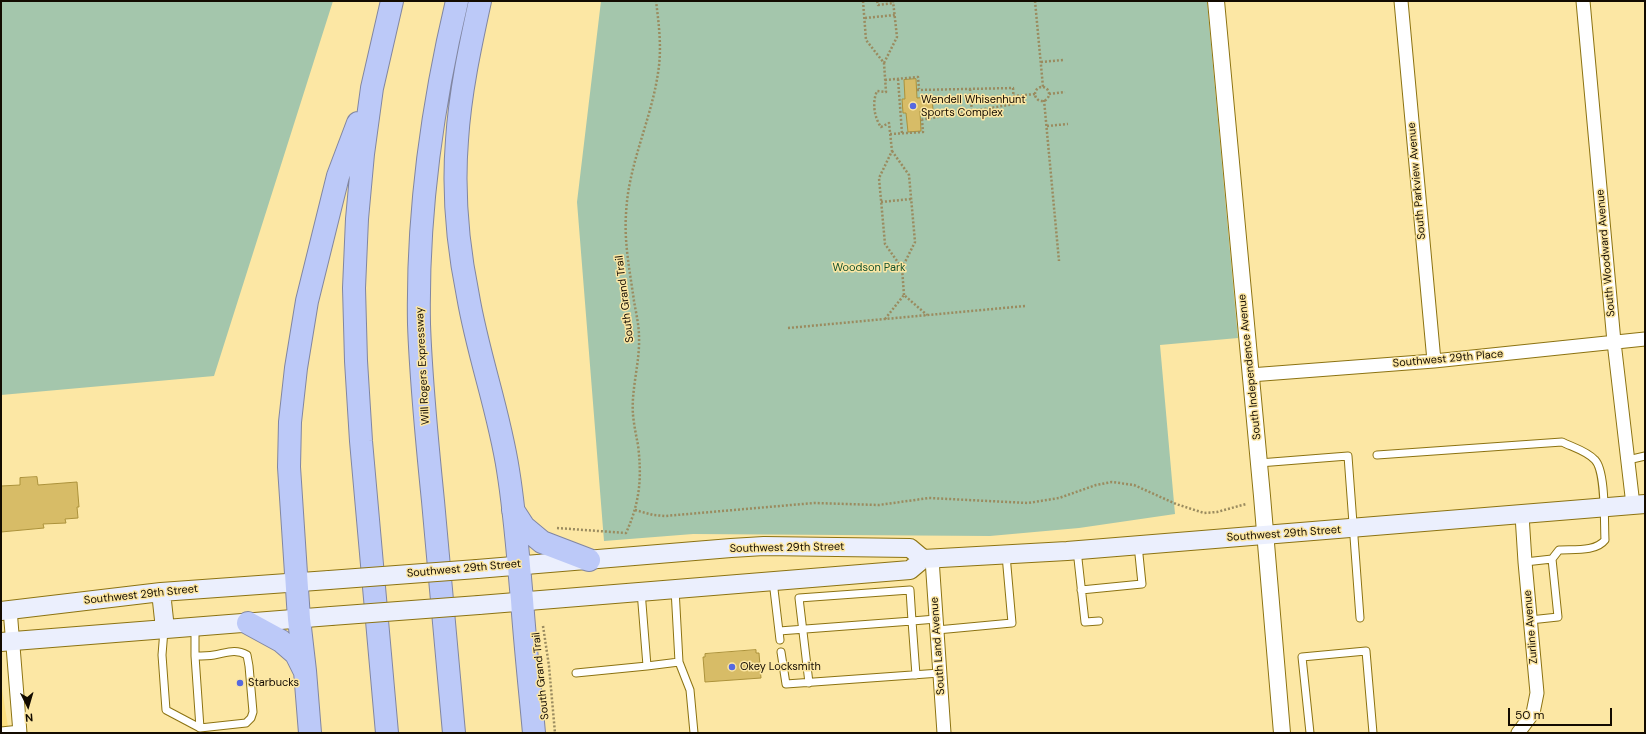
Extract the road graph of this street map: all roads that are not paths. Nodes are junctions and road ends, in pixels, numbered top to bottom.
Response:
1 (392, 1) edge
2 (457, 1) edge
3 (480, 1) edge
4 (1216, 1) edge
5 (1401, 1) edge
6 (1583, 1) edge
7 (372, 88) junction
8 (1645, 339) edge
9 (1614, 342) junction
10 (1434, 361) junction
11 (1250, 375) junction
12 (1377, 455) dead end
13 (1645, 456) edge
14 (1628, 460) junction
15 (1259, 463) junction
16 (1639, 504) edge
17 (1604, 508) junction
18 (513, 509) junction
19 (1522, 514) junction
20 (1353, 529) junction
21 (1265, 535) junction
22 (1138, 545) junction
23 (1077, 550) junction
24 (1006, 555) junction
25 (928, 559) junction
26 (1552, 559) junction
27 (589, 560) junction
28 (1525, 562) junction
29 (519, 565) junction
30 (773, 581) junction
31 (296, 582) junction
32 (675, 588) junction
33 (1081, 590) junction
34 (641, 591) junction
35 (161, 592) junction
36 (522, 601) junction
37 (6, 610) edge
38 (1360, 618) dead end
39 (299, 619) junction
40 (828, 620) dead end
41 (1530, 620) junction
42 (912, 621) junction
43 (1099, 621) dead end
44 (248, 622) junction
45 (936, 624) junction
46 (195, 627) junction
47 (829, 627) junction
48 (164, 629) junction
49 (803, 629) junction
50 (779, 631) junction
51 (780, 640) dead end
52 (7, 642) edge
53 (781, 652) dead end
54 (195, 656) junction
55 (679, 662) junction
56 (647, 666) junction
57 (305, 671) junction
58 (576, 673) dead end
59 (940, 673) junction
60 (916, 675) junction
61 (808, 683) junction
62 (200, 728) junction
63 (1, 731) edge
64 (20, 731) edge
65 (310, 733) edge
66 (387, 733) edge
67 (454, 733) edge
68 (534, 733) edge
69 (694, 733) edge
70 (944, 733) edge
71 (1282, 733) edge
72 (1310, 733) edge
73 (1373, 733) edge
74 (1518, 733) edge

1 - 7 highway
2 - 67 highway, Will Rogers Expressway
3 - 18 highway
4 - 11 street, South Independence Avenue
5 - 10 street, South Parkview Avenue
6 - 9 street, South Woodward Avenue
7 - 31 highway
7 - 66 highway
8 - 9 street, Southwest 29th Place
9 - 10 street, Southwest 29th Place
9 - 14 street, South Woodward Avenue
10 - 11 street, Southwest 29th Place
11 - 15 street, South Independence Avenue
12 - 17 lane
13 - 14 lane
14 - 16 street, South Woodward Avenue
15 - 20 lane
15 - 21 street, South Independence Avenue
16 - 17 main road, Southwest 29th Street
17 - 19 main road, Southwest 29th Street
17 - 26 lane
18 - 27 highway
18 - 29 highway
19 - 20 main road, Southwest 29th Street
19 - 28 street, Zurline Avenue
20 - 21 main road, Southwest 29th Street
20 - 38 lane
21 - 22 main road, Southwest 29th Street
21 - 71 street, South Independence Avenue
22 - 23 main road, Southwest 29th Street
22 - 33 lane
23 - 24 main road, Southwest 29th Street
23 - 33 lane
24 - 25 main road, Southwest 29th Street
24 - 45 lane
25 - 27 main road, Southwest 29th Street
25 - 30 main road
25 - 45 street, South Land Avenue
26 - 28 lane
26 - 41 lane
27 - 29 main road, Southwest 29th Street
28 - 41 street, Zurline Avenue
29 - 31 main road, Southwest 29th Street, bridge
29 - 36 highway
30 - 32 main road
30 - 50 lane
31 - 35 main road, Southwest 29th Street
31 - 39 highway
32 - 34 main road
32 - 55 lane
33 - 43 lane
34 - 36 main road
34 - 56 lane
35 - 37 main road, Southwest 29th Street
35 - 48 main road
36 - 39 main road, bridge
36 - 68 highway
37 - 52 street
39 - 44 main road
39 - 57 highway
40 - 47 lane
41 - 74 street, Zurline Avenue
42 - 45 lane
42 - 47 lane
42 - 49 lane
42 - 60 lane
44 - 46 main road
44 - 57 highway
45 - 59 street, South Land Avenue
46 - 48 main road
46 - 54 lane
47 - 49 lane
48 - 52 main road
48 - 62 lane
49 - 50 lane
49 - 61 lane
50 - 51 lane
52 - 64 street
53 - 61 lane
54 - 62 lane
54 - 62 lane
55 - 56 lane
55 - 69 lane
56 - 58 lane
57 - 65 highway
59 - 60 lane
59 - 70 street, South Land Avenue
60 - 61 lane
63 - 64 lane
72 - 73 lane

